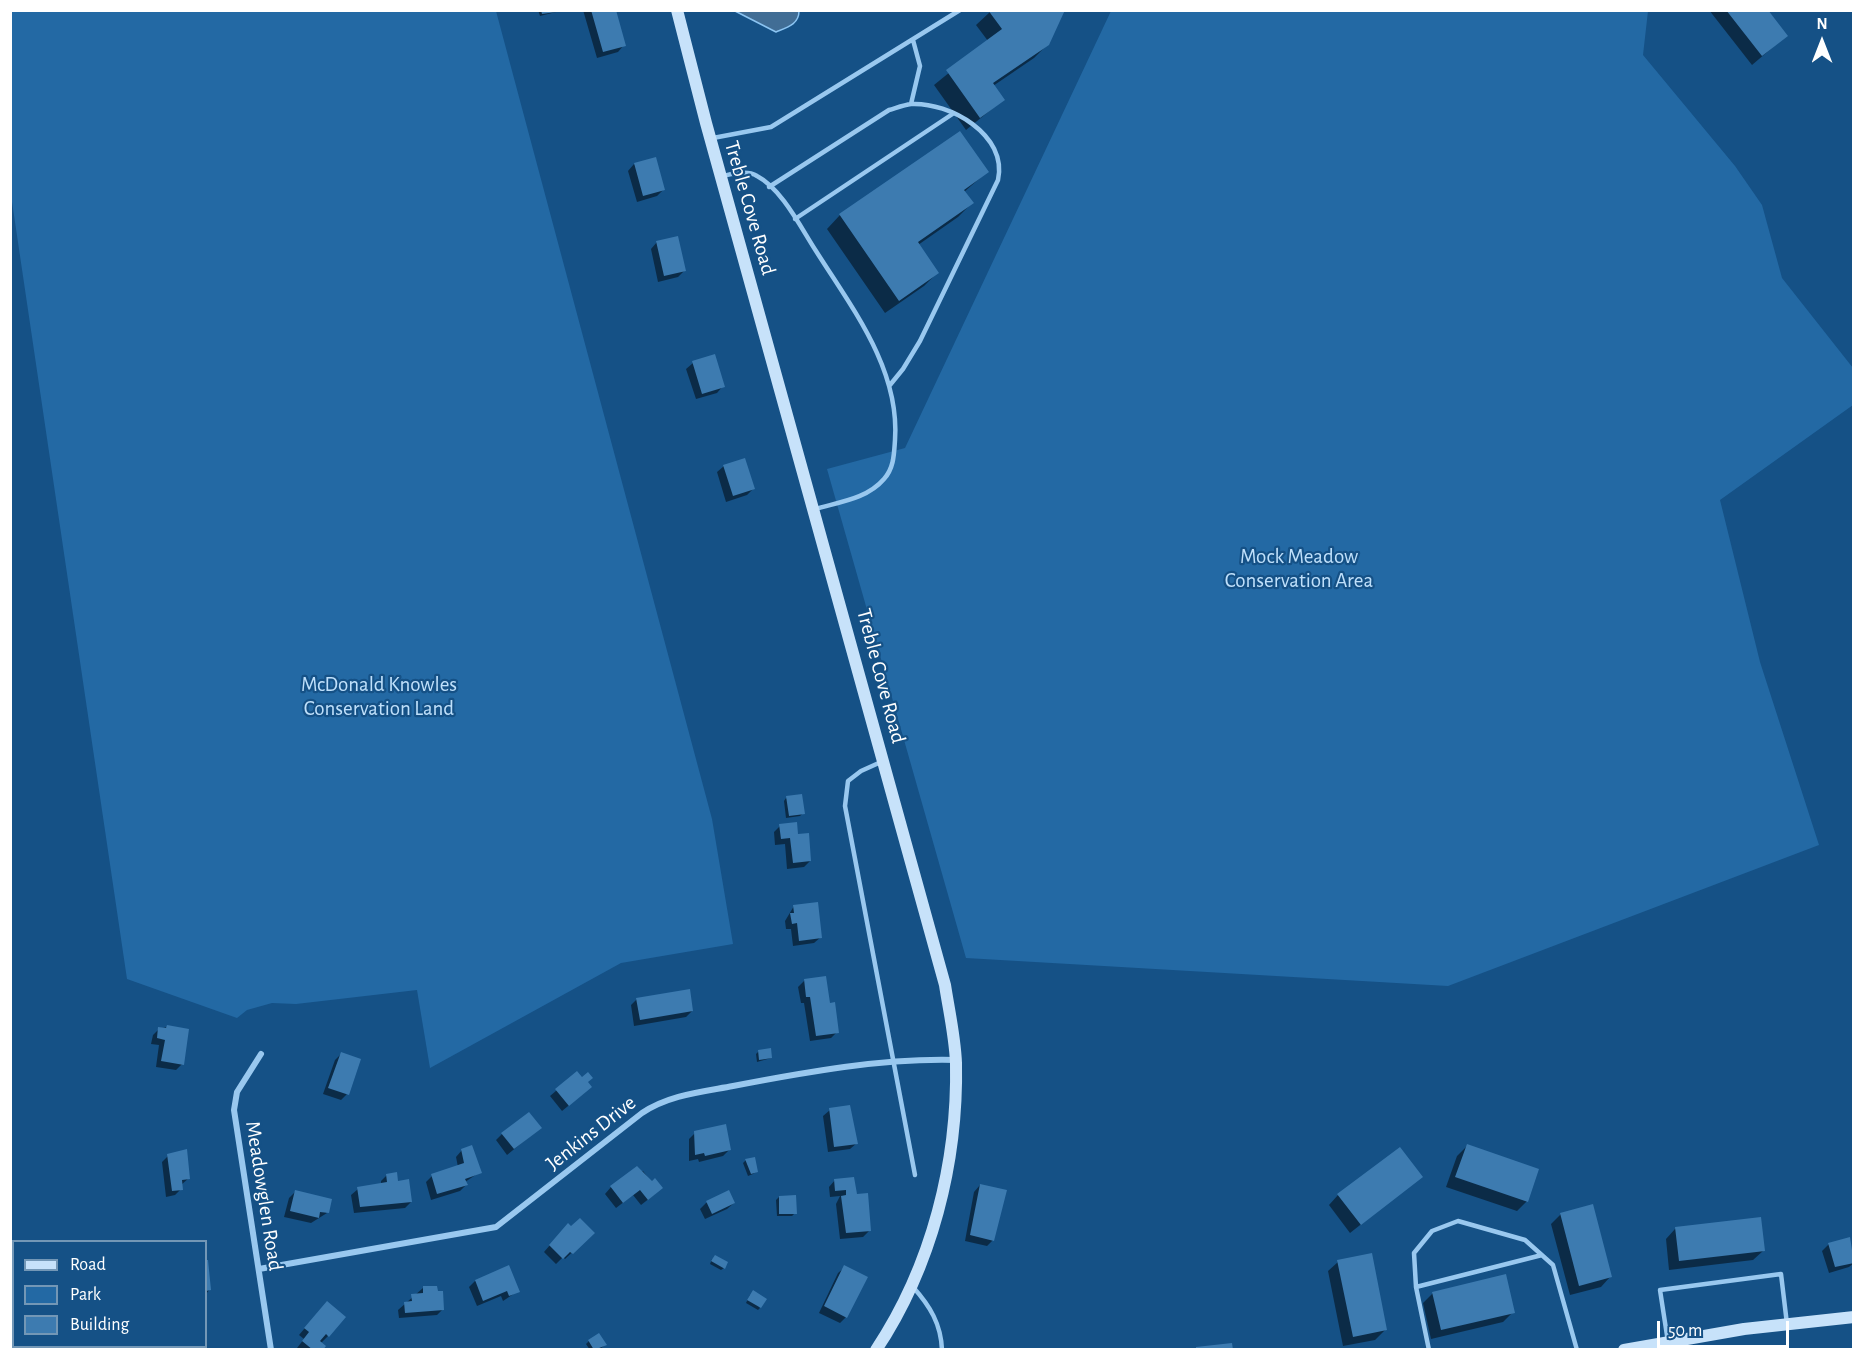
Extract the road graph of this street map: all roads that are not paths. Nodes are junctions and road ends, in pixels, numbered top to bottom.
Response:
1 (677, 10) edge
2 (960, 10) edge
3 (913, 40) junction
4 (911, 104) junction
5 (954, 113) junction
6 (710, 139) junction
7 (721, 176) junction
8 (769, 187) junction
9 (795, 219) junction
10 (890, 385) junction
11 (815, 509) junction
12 (884, 761) junction
13 (261, 1054) dead end
14 (956, 1060) junction
15 (896, 1061) junction
16 (915, 1175) dead end
17 (1542, 1255) junction
18 (259, 1269) junction
19 (911, 1285) junction
20 (1416, 1287) junction
21 (1854, 1317) edge
22 (1787, 1324) junction
23 (1668, 1342) junction
24 (271, 1350) edge
25 (876, 1350) edge
26 (942, 1350) edge
27 (1429, 1350) edge
28 (1577, 1350) edge
29 (1624, 1350) edge

1 - 6 main road, Treble Cove Road
2 - 3 lane
3 - 4 lane
3 - 6 lane
4 - 5 lane
4 - 8 lane
5 - 9 lane
5 - 10 lane
6 - 7 main road, Treble Cove Road
7 - 8 lane
7 - 11 main road, Treble Cove Road
8 - 9 lane
9 - 10 lane
10 - 11 lane
11 - 12 main road, Treble Cove Road
12 - 14 main road, Treble Cove Road
12 - 15 lane
13 - 18 street, Meadowglen Road
14 - 15 street, Jenkins Drive
14 - 19 main road, Treble Cove Road
15 - 16 lane
15 - 18 street, Jenkins Drive
17 - 20 lane
17 - 20 lane
17 - 28 lane
18 - 24 street, Meadowglen Road
19 - 25 main road, Treble Cove Road
19 - 26 lane
20 - 27 lane
21 - 22 main road
22 - 23 main road
22 - 23 lane
23 - 29 main road

